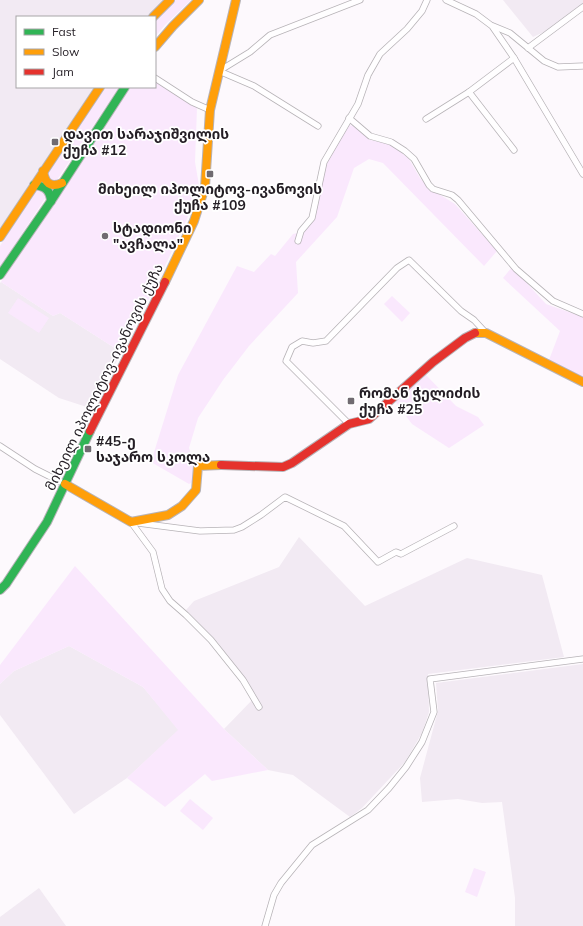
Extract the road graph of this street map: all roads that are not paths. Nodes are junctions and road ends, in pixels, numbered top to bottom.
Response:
1 (170, 0) edge
2 (198, 0) edge
3 (236, 0) edge
4 (360, 0) edge
5 (427, 0) edge
6 (446, 0) edge
7 (583, 7) edge
8 (154, 16) edge
9 (492, 26) junction
10 (156, 46) edge
11 (528, 48) junction
12 (514, 58) junction
13 (583, 66) edge
14 (219, 71) junction
15 (156, 79) edge
16 (99, 88) edge
17 (124, 88) edge
18 (469, 92) junction
19 (210, 110) junction
20 (349, 118) junction
21 (426, 119) dead end
22 (318, 126) dead end
23 (514, 150) dead end
24 (43, 171) junction
25 (583, 174) edge
26 (62, 183) junction
27 (34, 185) junction
28 (51, 201) junction
29 (0, 237) edge
30 (298, 241) dead end
31 (0, 275) edge
32 (583, 314) edge
33 (486, 333) junction
34 (583, 382) edge
35 (349, 424) junction
36 (0, 446) edge
37 (65, 484) junction
38 (131, 522) junction
39 (454, 526) dead end
40 (2, 585) edge
41 (583, 659) edge
42 (259, 707) dead end
43 (265, 926) edge

1 - 8 street
2 - 10 street
3 - 14 street, მიხეილ იპოლიტოვ-ივანოვის ქუჩა
4 - 14 street
5 - 20 street
6 - 9 street
7 - 11 street
9 - 11 street
9 - 12 street
11 - 13 street
12 - 18 street
12 - 25 street
14 - 19 street, მიხეილ იპოლიტოვ-ივანოვის ქუჩა
14 - 22 street
15 - 19 street
16 - 24 street
17 - 26 street
18 - 21 street
18 - 23 street
19 - 37 street, მიხეილ იპოლიტოვ-ივანოვის ქუჩა
20 - 30 street
20 - 32 street
24 - 26 street
24 - 27 street
26 - 28 street
27 - 28 street
27 - 29 street
28 - 31 street
33 - 34 street
33 - 35 street
33 - 35 street
35 - 38 street
36 - 37 street
37 - 38 street
37 - 40 street, მიხეილ იპოლიტოვ-ივანოვის ქუჩა
38 - 39 street
38 - 42 street
41 - 43 street

